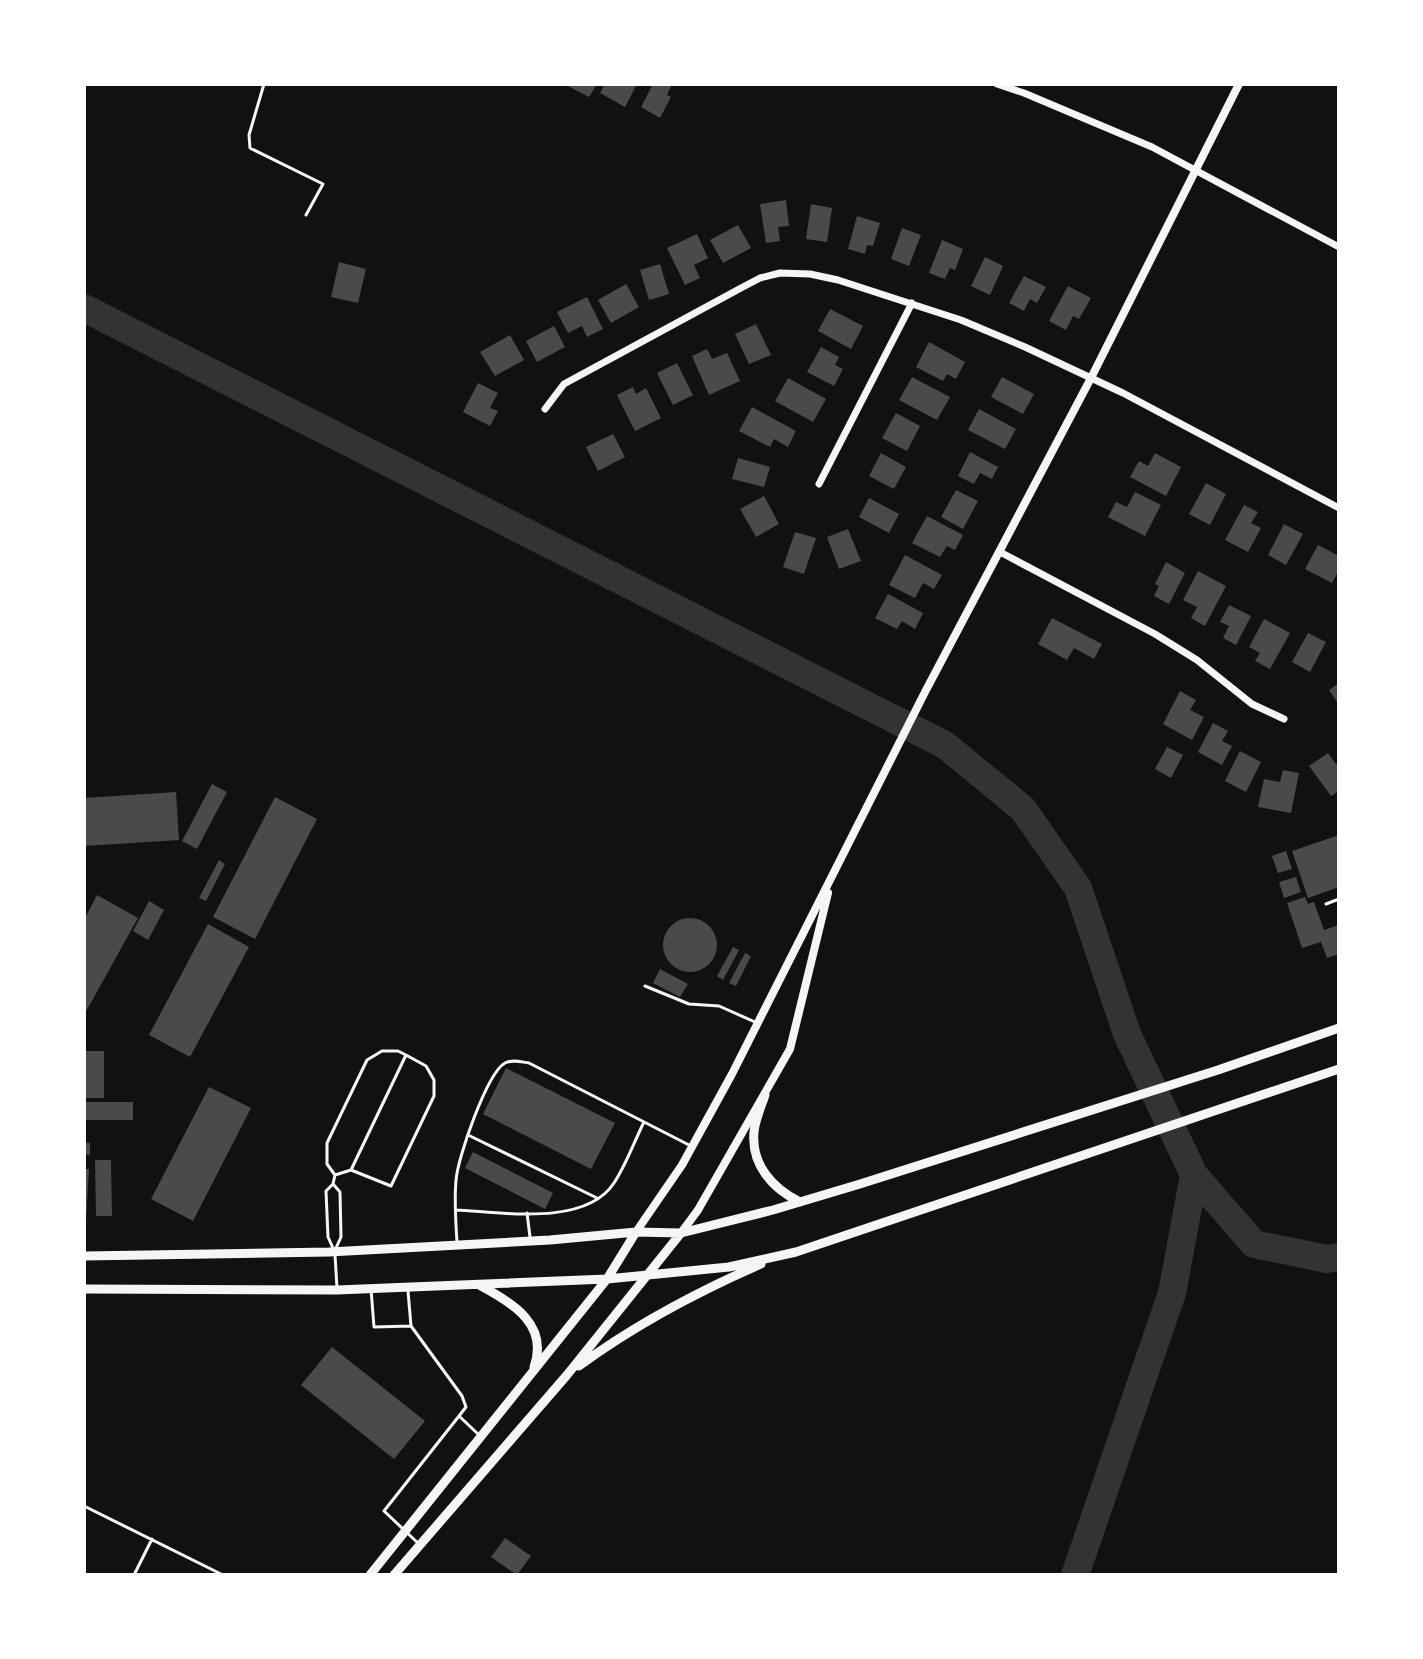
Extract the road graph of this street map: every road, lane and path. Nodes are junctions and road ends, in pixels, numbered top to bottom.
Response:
1 (264, 84) edge
2 (997, 84) edge
3 (1239, 84) edge
4 (1195, 171) junction
5 (306, 215) dead end
6 (1339, 247) edge
7 (912, 303) junction
8 (1091, 378) junction
9 (545, 409) dead end
10 (819, 484) dead end
11 (1339, 508) edge
12 (1000, 552) junction
13 (1284, 719) dead end
14 (833, 872) junction
15 (1339, 899) edge
16 (1326, 904) dead end
17 (645, 986) dead end
18 (758, 1024) junction
19 (1339, 1028) edge
20 (406, 1055) junction
21 (1339, 1069) edge
22 (765, 1095) junction
23 (644, 1122) junction
24 (468, 1135) junction
25 (692, 1147) junction
26 (351, 1170) junction
27 (335, 1175) junction
28 (333, 1184) junction
29 (598, 1198) junction
30 (800, 1202) junction
31 (456, 1210) junction
32 (527, 1213) junction
33 (636, 1232) junction
34 (681, 1233) junction
35 (531, 1241) junction
36 (457, 1245) junction
37 (335, 1251) junction
38 (787, 1253) junction
39 (84, 1256) edge
40 (649, 1274) junction
41 (607, 1279) junction
42 (478, 1284) junction
43 (407, 1287) junction
44 (371, 1288) junction
45 (84, 1289) edge
46 (337, 1290) junction
47 (411, 1326) junction
48 (532, 1373) junction
49 (567, 1375) junction
50 (459, 1416) junction
51 (481, 1437) junction
52 (84, 1506) edge
53 (405, 1532) junction
54 (152, 1539) junction
55 (420, 1546) junction
56 (134, 1575) edge
57 (223, 1575) edge
58 (370, 1575) edge
59 (394, 1575) edge

1 - 5 lane
2 - 4 street
3 - 4 street
4 - 6 street
4 - 8 street
7 - 8 street
7 - 9 street
7 - 10 street
8 - 11 street
8 - 12 street
12 - 13 street
12 - 14 street
14 - 18 street
14 - 22 street
15 - 16 lane
17 - 18 lane
18 - 25 street
19 - 30 main road
20 - 26 lane
20 - 26 lane
20 - 27 lane
21 - 38 main road
22 - 30 main road
22 - 34 street
23 - 24 lane
23 - 25 lane
23 - 29 lane
24 - 29 lane
24 - 31 lane
25 - 33 street
26 - 27 lane
27 - 28 lane
28 - 37 lane
28 - 37 lane
29 - 32 lane
30 - 34 main road
31 - 32 lane
31 - 36 lane
32 - 35 lane
33 - 34 main road
33 - 35 main road
33 - 41 main road
34 - 40 main road
35 - 36 main road
36 - 37 main road
37 - 39 main road
37 - 46 lane
38 - 40 main road
38 - 49 main road
40 - 41 main road
40 - 49 main road
41 - 42 main road
41 - 48 main road
42 - 43 main road
42 - 48 main road
43 - 44 main road
43 - 47 lane
44 - 46 main road
44 - 47 lane
45 - 46 main road
47 - 50 lane
48 - 51 main road
49 - 55 main road
50 - 51 lane
50 - 53 lane
51 - 53 main road
52 - 54 lane
53 - 55 lane
53 - 58 main road
54 - 56 lane
54 - 57 lane
55 - 59 main road

